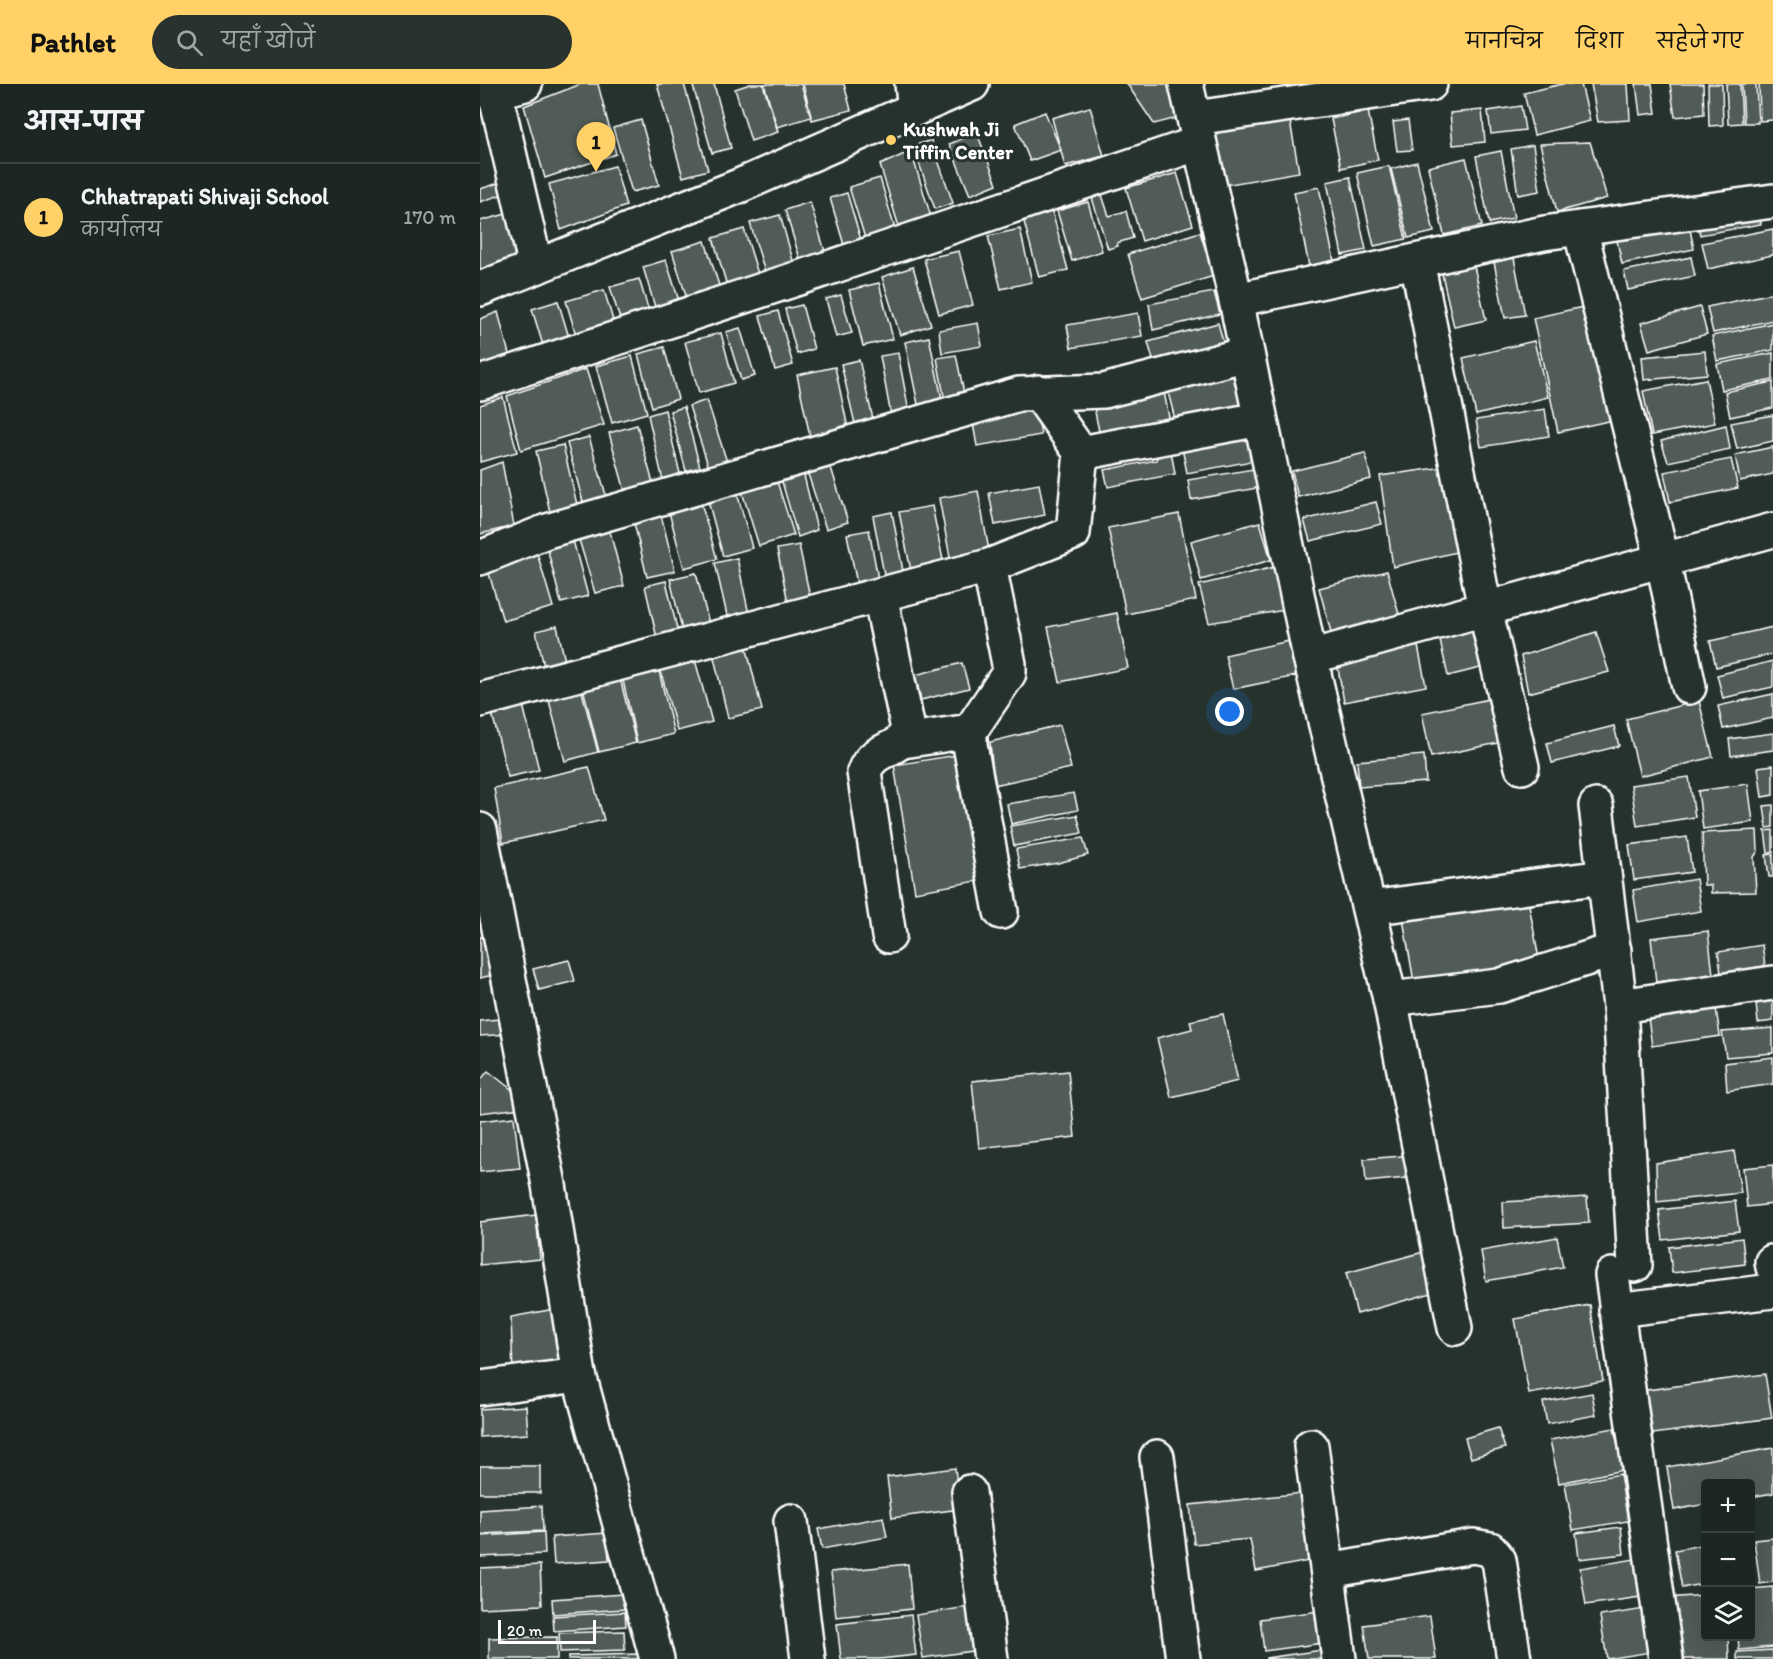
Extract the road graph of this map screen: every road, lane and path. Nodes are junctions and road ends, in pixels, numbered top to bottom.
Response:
1 (972, 84) edge
2 (1186, 84) edge
3 (1430, 84) edge
4 (504, 87) edge
5 (914, 97) edge
6 (1197, 130) junction
7 (1773, 203) edge
8 (1580, 228) junction
9 (1417, 261) junction
10 (536, 267) junction
11 (480, 289) edge
12 (1236, 300) junction
13 (1247, 354) junction
14 (480, 383) edge
15 (1038, 392) junction
16 (1260, 418) junction
17 (1081, 453) junction
18 (1773, 530) edge
19 (480, 558) edge
20 (1663, 562) junction
21 (989, 566) junction
22 (880, 595) junction
23 (1485, 609) junction
24 (1310, 657) junction
25 (1689, 687) dead end
26 (480, 700) edge
27 (970, 731) junction
28 (903, 741) junction
29 (1522, 766) dead end
30 (1596, 806) dead end
31 (480, 830) edge
32 (1604, 878) junction
33 (1369, 908) junction
34 (1001, 912) dead end
35 (489, 923) edge
36 (889, 936) dead end
37 (1614, 950) junction
38 (1773, 983) edge
39 (1390, 999) junction
40 (1620, 1006) junction
41 (1772, 1262) edge
42 (1773, 1267) edge
43 (1773, 1292) edge
44 (1616, 1310) junction
45 (1455, 1328) dead end
46 (579, 1375) junction
47 (480, 1388) edge
48 (1311, 1446) dead end
49 (1157, 1457) dead end
50 (969, 1492) dead end
51 (791, 1521) dead end
52 (1328, 1571) junction
53 (657, 1659) edge
54 (808, 1659) edge
55 (991, 1659) edge
56 (1183, 1659) edge
57 (1340, 1659) edge
58 (1514, 1659) edge
59 (1666, 1659) edge

1 - 5 street
2 - 6 street
3 - 6 street
4 - 10 street
5 - 10 street
6 - 12 street
6 - 14 street
7 - 8 street
8 - 9 street
8 - 20 street
9 - 12 street
9 - 23 street
10 - 11 street
12 - 13 street
13 - 15 street
13 - 16 street
15 - 17 street
15 - 19 street
16 - 17 street
16 - 24 street
17 - 21 street
18 - 20 street
20 - 23 street
20 - 25 street
21 - 22 street
21 - 27 street
22 - 26 street
22 - 28 street
23 - 24 street
23 - 29 street
24 - 33 street
27 - 28 street
27 - 34 street
28 - 36 street
30 - 32 street
31 - 35 street
32 - 33 street
32 - 37 street
33 - 39 street
35 - 46 street
37 - 39 street
37 - 40 street
38 - 40 street
39 - 45 street
40 - 44 street
41 - 42 street
43 - 44 street
44 - 59 street
46 - 47 street
46 - 53 street
48 - 52 street
49 - 56 street
50 - 55 street
51 - 54 street
52 - 57 street
52 - 58 street

